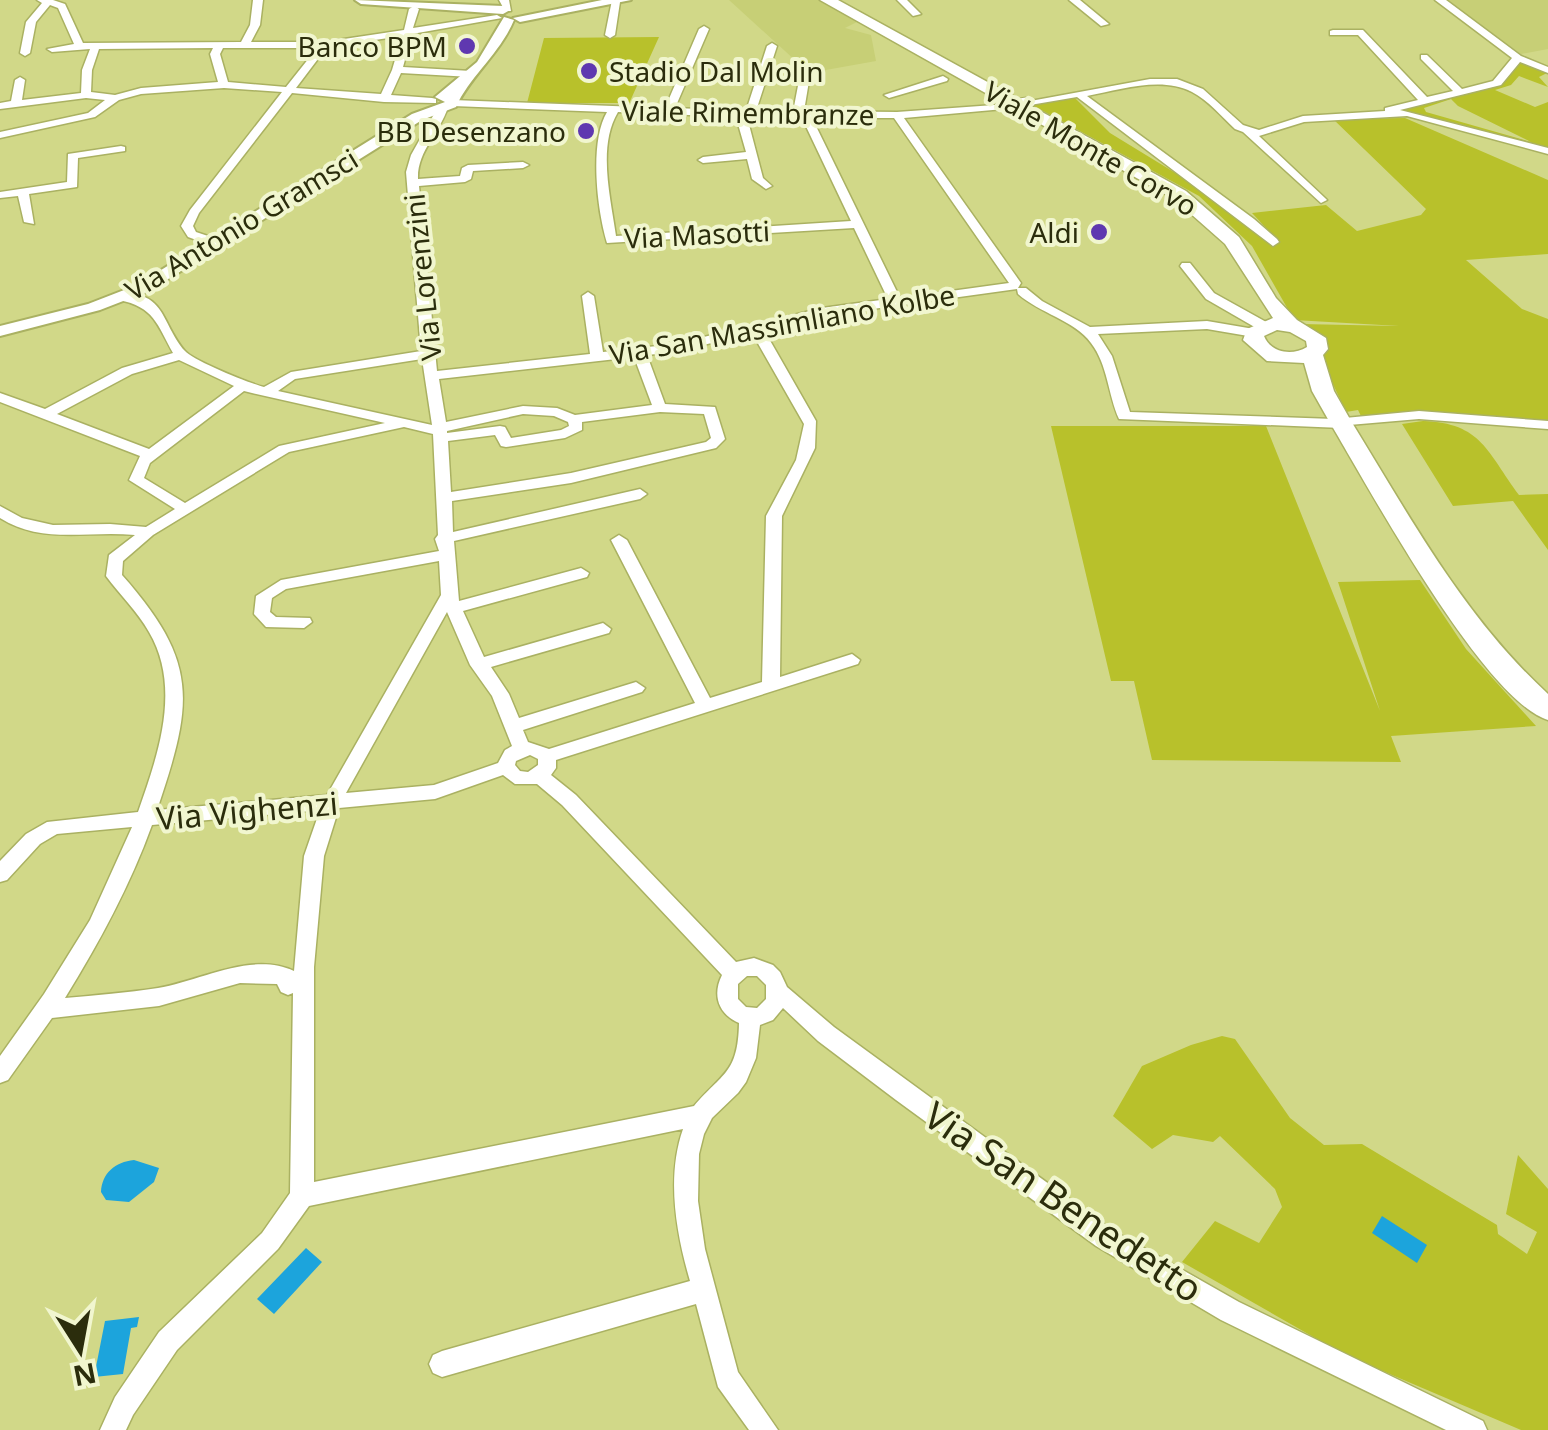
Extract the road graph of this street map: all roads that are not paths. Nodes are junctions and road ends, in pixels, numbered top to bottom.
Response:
1 (42, 0) edge
2 (258, 0) edge
3 (362, 0) edge
4 (827, 0) edge
5 (902, 0) edge
6 (1074, 0) edge
7 (1440, 0) edge
8 (50, 1) edge
9 (617, 1) edge
10 (412, 4) edge
11 (507, 13) edge
12 (916, 14) dead end
13 (1104, 24) dead end
14 (704, 28) dead end
15 (1333, 33) dead end
16 (410, 34) junction
17 (610, 35) dead end
18 (96, 45) junction
19 (324, 45) junction
20 (80, 46) junction
21 (772, 46) dead end
22 (244, 47) junction
23 (218, 48) junction
24 (52, 50) dead end
25 (25, 53) dead end
26 (1424, 57) dead end
27 (1518, 58) junction
28 (398, 70) junction
29 (1548, 70) edge
30 (471, 74) junction
31 (805, 75) dead end
32 (943, 79) dead end
33 (20, 80) dead end
34 (886, 81) dead end
35 (224, 85) junction
36 (288, 90) junction
37 (1460, 92) junction
38 (1079, 94) junction
39 (86, 95) junction
40 (889, 95) junction
41 (114, 98) junction
42 (384, 98) junction
43 (1424, 99) junction
44 (443, 101) junction
45 (16, 105) junction
46 (0, 106) edge
47 (614, 108) junction
48 (669, 111) junction
49 (746, 114) junction
50 (802, 114) junction
51 (1379, 114) junction
52 (894, 115) junction
53 (417, 118) junction
54 (437, 125) junction
55 (1248, 131) junction
56 (0, 135) edge
57 (121, 149) dead end
58 (1548, 151) edge
59 (752, 155) junction
60 (703, 160) dead end
61 (523, 165) dead end
62 (413, 183) junction
63 (766, 186) dead end
64 (24, 192) junction
65 (0, 196) edge
66 (1321, 200) dead end
67 (30, 222) dead end
68 (857, 224) junction
69 (1273, 242) dead end
70 (216, 243) junction
71 (1186, 266) dead end
72 (161, 278) junction
73 (1021, 287) junction
74 (588, 296) dead end
75 (123, 298) junction
76 (894, 299) junction
77 (154, 308) junction
78 (1270, 327) junction
79 (758, 330) junction
80 (0, 331) edge
81 (1088, 331) junction
82 (639, 352) junction
83 (428, 354) junction
84 (181, 356) junction
85 (597, 357) junction
86 (1300, 357) junction
87 (432, 376) junction
88 (243, 385) junction
89 (266, 392) junction
90 (0, 397) edge
91 (660, 408) junction
92 (500, 414) junction
93 (44, 416) junction
94 (574, 418) junction
95 (408, 422) junction
96 (1341, 423) junction
97 (1548, 425) edge
98 (439, 430) junction
99 (500, 430) junction
100 (151, 455) junction
101 (640, 494) dead end
102 (442, 498) junction
103 (187, 510) junction
104 (0, 511) edge
105 (148, 532) junction
106 (619, 540) dead end
107 (444, 547) junction
108 (581, 574) dead end
109 (451, 601) junction
110 (304, 622) dead end
111 (603, 629) dead end
112 (852, 660) dead end
113 (478, 664) junction
114 (770, 684) junction
115 (636, 688) dead end
116 (704, 704) junction
117 (1548, 710) edge
118 (515, 726) junction
119 (522, 749) junction
120 (547, 756) junction
121 (506, 767) junction
122 (539, 776) junction
123 (332, 802) junction
124 (148, 820) junction
125 (0, 874) edge
126 (734, 974) junction
127 (288, 986) dead end
128 (766, 1006) junction
129 (48, 1010) junction
130 (0, 1073) edge
131 (701, 1115) junction
132 (302, 1196) junction
133 (704, 1290) junction
134 (442, 1364) dead end
135 (114, 1430) edge
136 (765, 1430) edge
137 (1474, 1430) edge

1 - 8 street
2 - 22 street
3 - 10 main road
4 - 78 main road, Viale Monte Corvo
5 - 12 street
6 - 13 street
7 - 27 street
8 - 20 street
8 - 25 street
9 - 11 main road
9 - 17 street
10 - 11 main road
10 - 16 street
11 - 16 street
11 - 30 street, Via Antonio Gramsci
14 - 48 street
15 - 43 street
16 - 19 street
16 - 28 street
18 - 20 street
18 - 23 street
18 - 39 street
19 - 22 street
19 - 36 street
20 - 24 street
21 - 49 street
22 - 23 street
23 - 35 street
26 - 37 street
27 - 29 street
27 - 37 street
28 - 30 street
28 - 42 street
30 - 44 street, Via Antonio Gramsci
31 - 50 street
32 - 40 street
33 - 45 street
34 - 40 street
35 - 36 street, Viale Rimembranze
35 - 41 street, Viale Rimembranze
36 - 42 street, Viale Rimembranze
36 - 70 street
37 - 43 street
38 - 52 street, bridge
38 - 55 street
38 - 69 street
39 - 41 street
39 - 45 street
40 - 52 street
41 - 56 street
42 - 44 street, Viale Rimembranze
43 - 51 street
44 - 47 street, Viale Rimembranze
44 - 53 street, Via Antonio Gramsci
44 - 54 street, Via Lorenzini
45 - 46 street
47 - 48 street, Viale Rimembranze
47 - 68 street, Via Masotti
48 - 49 street, Viale Rimembranze
49 - 50 street, Viale Rimembranze
49 - 59 street
50 - 52 street, Viale Rimembranze
50 - 68 street
51 - 55 street
51 - 58 street
52 - 73 street, Viale Rimembranze
53 - 54 street
53 - 70 street, Via Antonio Gramsci
54 - 62 street, Via Lorenzini
55 - 66 street
57 - 64 street
59 - 60 street
59 - 63 street
61 - 62 street
62 - 83 street, Via Lorenzini
64 - 65 street
64 - 67 street
68 - 76 street
70 - 72 street, Via Antonio Gramsci
71 - 78 street
72 - 75 street, Via Antonio Gramsci
72 - 77 street
73 - 76 street, Via San Massimliano Kolbe
73 - 81 street
74 - 85 street
75 - 77 street
75 - 80 street, Via Antonio Gramsci
76 - 79 street, Via San Massimliano Kolbe
77 - 84 street
78 - 81 street
78 - 86 main road
78 - 86 main road
79 - 82 street, Via San Massimliano Kolbe
79 - 114 street
81 - 96 street
82 - 85 street, Via San Massimliano Kolbe
82 - 91 street
83 - 87 street, Via Lorenzini
83 - 89 street
84 - 88 street
84 - 93 street
85 - 87 street, Via San Massimliano Kolbe
86 - 96 main road
87 - 98 street, Via Lorenzini
88 - 89 street
88 - 100 street
89 - 95 street
90 - 93 street
91 - 94 street
91 - 102 street
92 - 94 street
92 - 98 street
92 - 99 street
93 - 100 street
94 - 99 street
95 - 98 street
95 - 103 street
96 - 97 street
96 - 117 main road
98 - 99 street
98 - 102 street
100 - 103 street
101 - 107 street
102 - 107 street
103 - 105 street
104 - 105 street
105 - 124 street
106 - 116 street
107 - 109 street
107 - 110 street
108 - 109 street
109 - 113 street
109 - 123 street
111 - 113 street
112 - 114 street
113 - 118 street
114 - 116 street
115 - 118 street
116 - 120 street
118 - 119 street
119 - 120 street
119 - 121 street
120 - 122 street
121 - 122 street
121 - 123 street, Via Vighenzi
122 - 126 street
123 - 124 street, Via Vighenzi
123 - 132 street
124 - 125 street, Via Vighenzi
124 - 129 street
126 - 128 street
126 - 128 street, Via San Benedetto
127 - 129 street
128 - 131 street
128 - 137 street, Via San Benedetto
129 - 130 street
131 - 132 street
131 - 133 street
132 - 135 street
133 - 134 street
133 - 136 street

